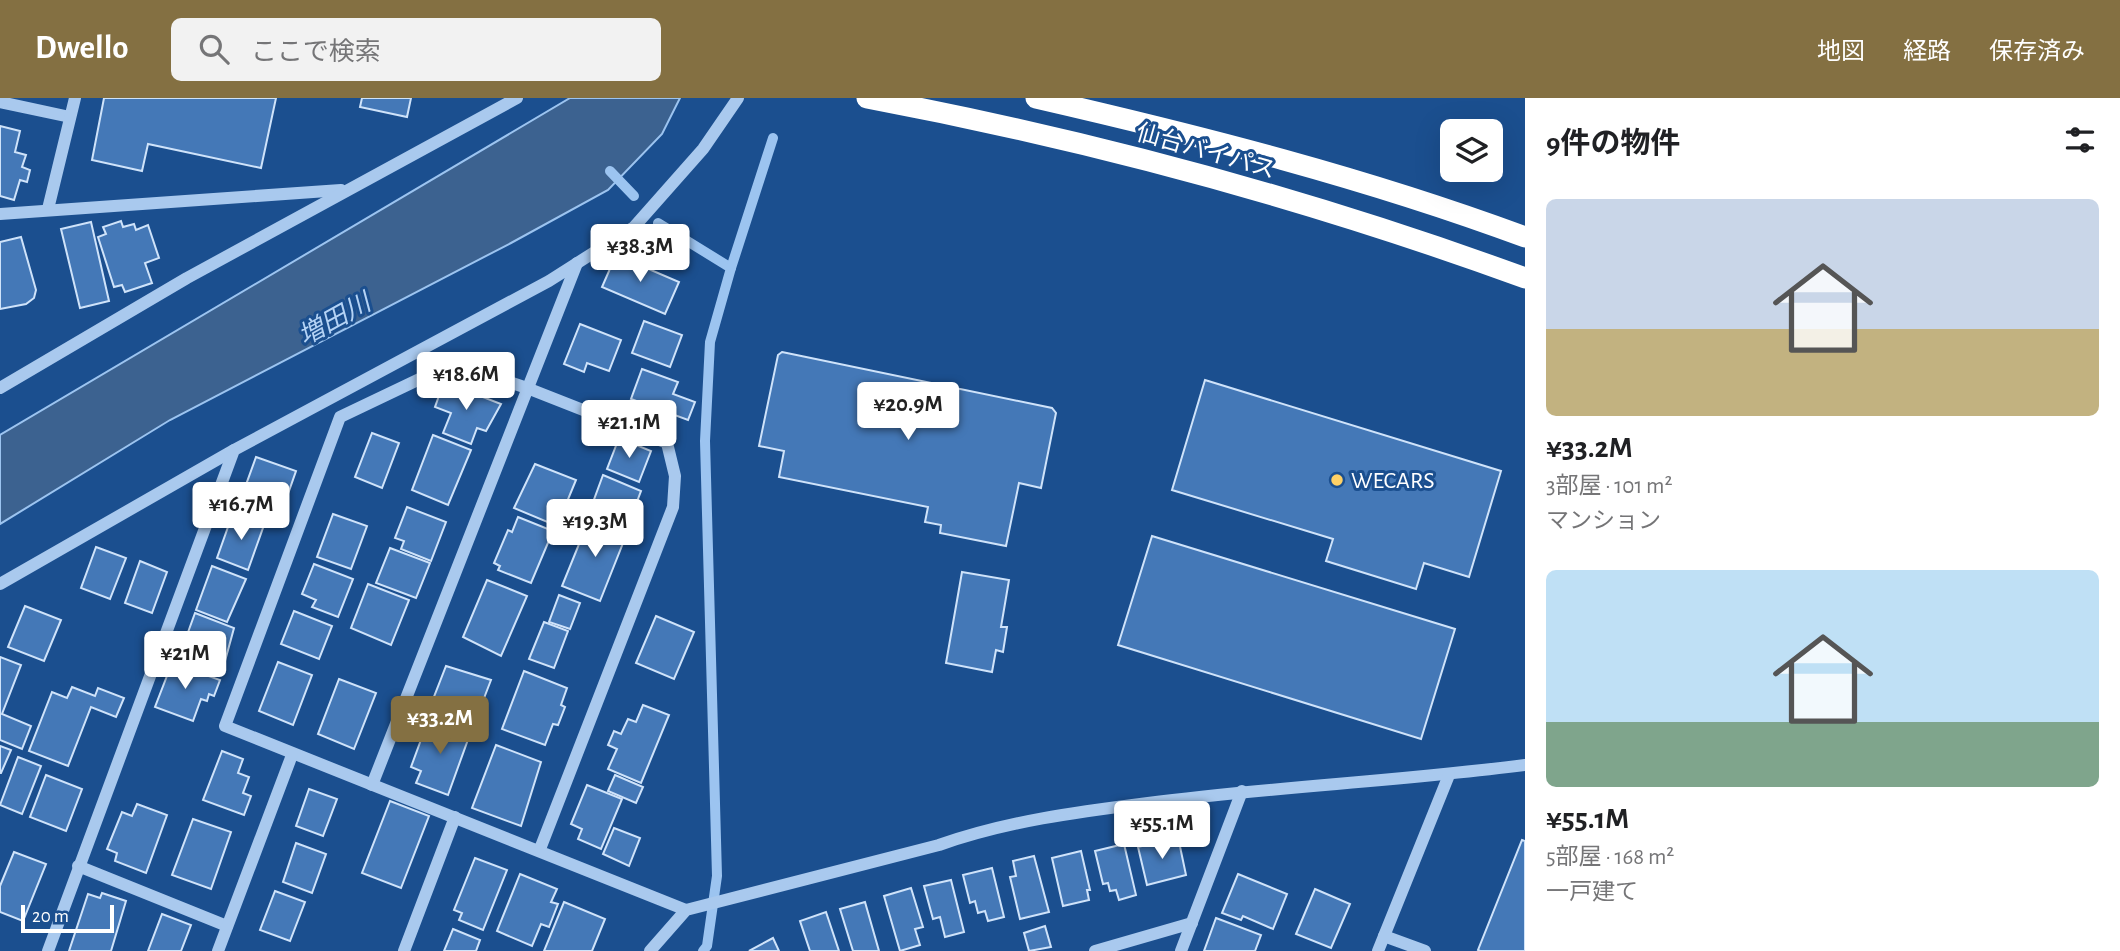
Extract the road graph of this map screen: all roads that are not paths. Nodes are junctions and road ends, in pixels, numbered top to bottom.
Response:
1 (75, 98) edge
2 (517, 98) edge
3 (738, 98) edge
4 (867, 98) edge
5 (1036, 98) edge
6 (0, 102) edge
7 (70, 117) junction
8 (345, 190) junction
9 (48, 209) junction
10 (0, 214) edge
11 (1525, 237) edge
12 (577, 263) junction
13 (1525, 278) edge
14 (527, 387) junction
15 (0, 388) edge
16 (234, 450) junction
17 (0, 584) edge
18 (292, 755) junction
19 (1525, 765) edge
20 (1449, 775) junction
21 (372, 785) junction
22 (1242, 791) junction
23 (455, 817) junction
24 (540, 849) junction
25 (78, 866) junction
26 (686, 910) junction
27 (1192, 923) junction
28 (227, 926) junction
29 (1384, 936) junction
30 (48, 951) edge
31 (218, 951) edge
32 (404, 951) edge
33 (650, 951) edge
34 (1095, 951) edge
35 (1181, 951) edge
36 (1378, 951) edge
37 (1425, 951) edge

1 - 7 street
2 - 8 street
3 - 12 street
4 - 13 highway, 仙台バイパス
5 - 11 highway, 仙台バイパス
6 - 7 street
7 - 9 street
8 - 9 street
8 - 15 street
9 - 10 street
12 - 14 street
12 - 16 street
14 - 18 street
14 - 21 street
14 - 24 street
16 - 17 street
16 - 25 street
18 - 21 street
18 - 28 street
19 - 20 street
20 - 22 street
20 - 29 street
21 - 23 street
22 - 26 street
22 - 27 street
23 - 24 street
23 - 32 street
24 - 26 street
25 - 28 street
25 - 30 street
26 - 33 street
27 - 34 street
27 - 35 street
28 - 31 street
29 - 36 street
29 - 37 street

